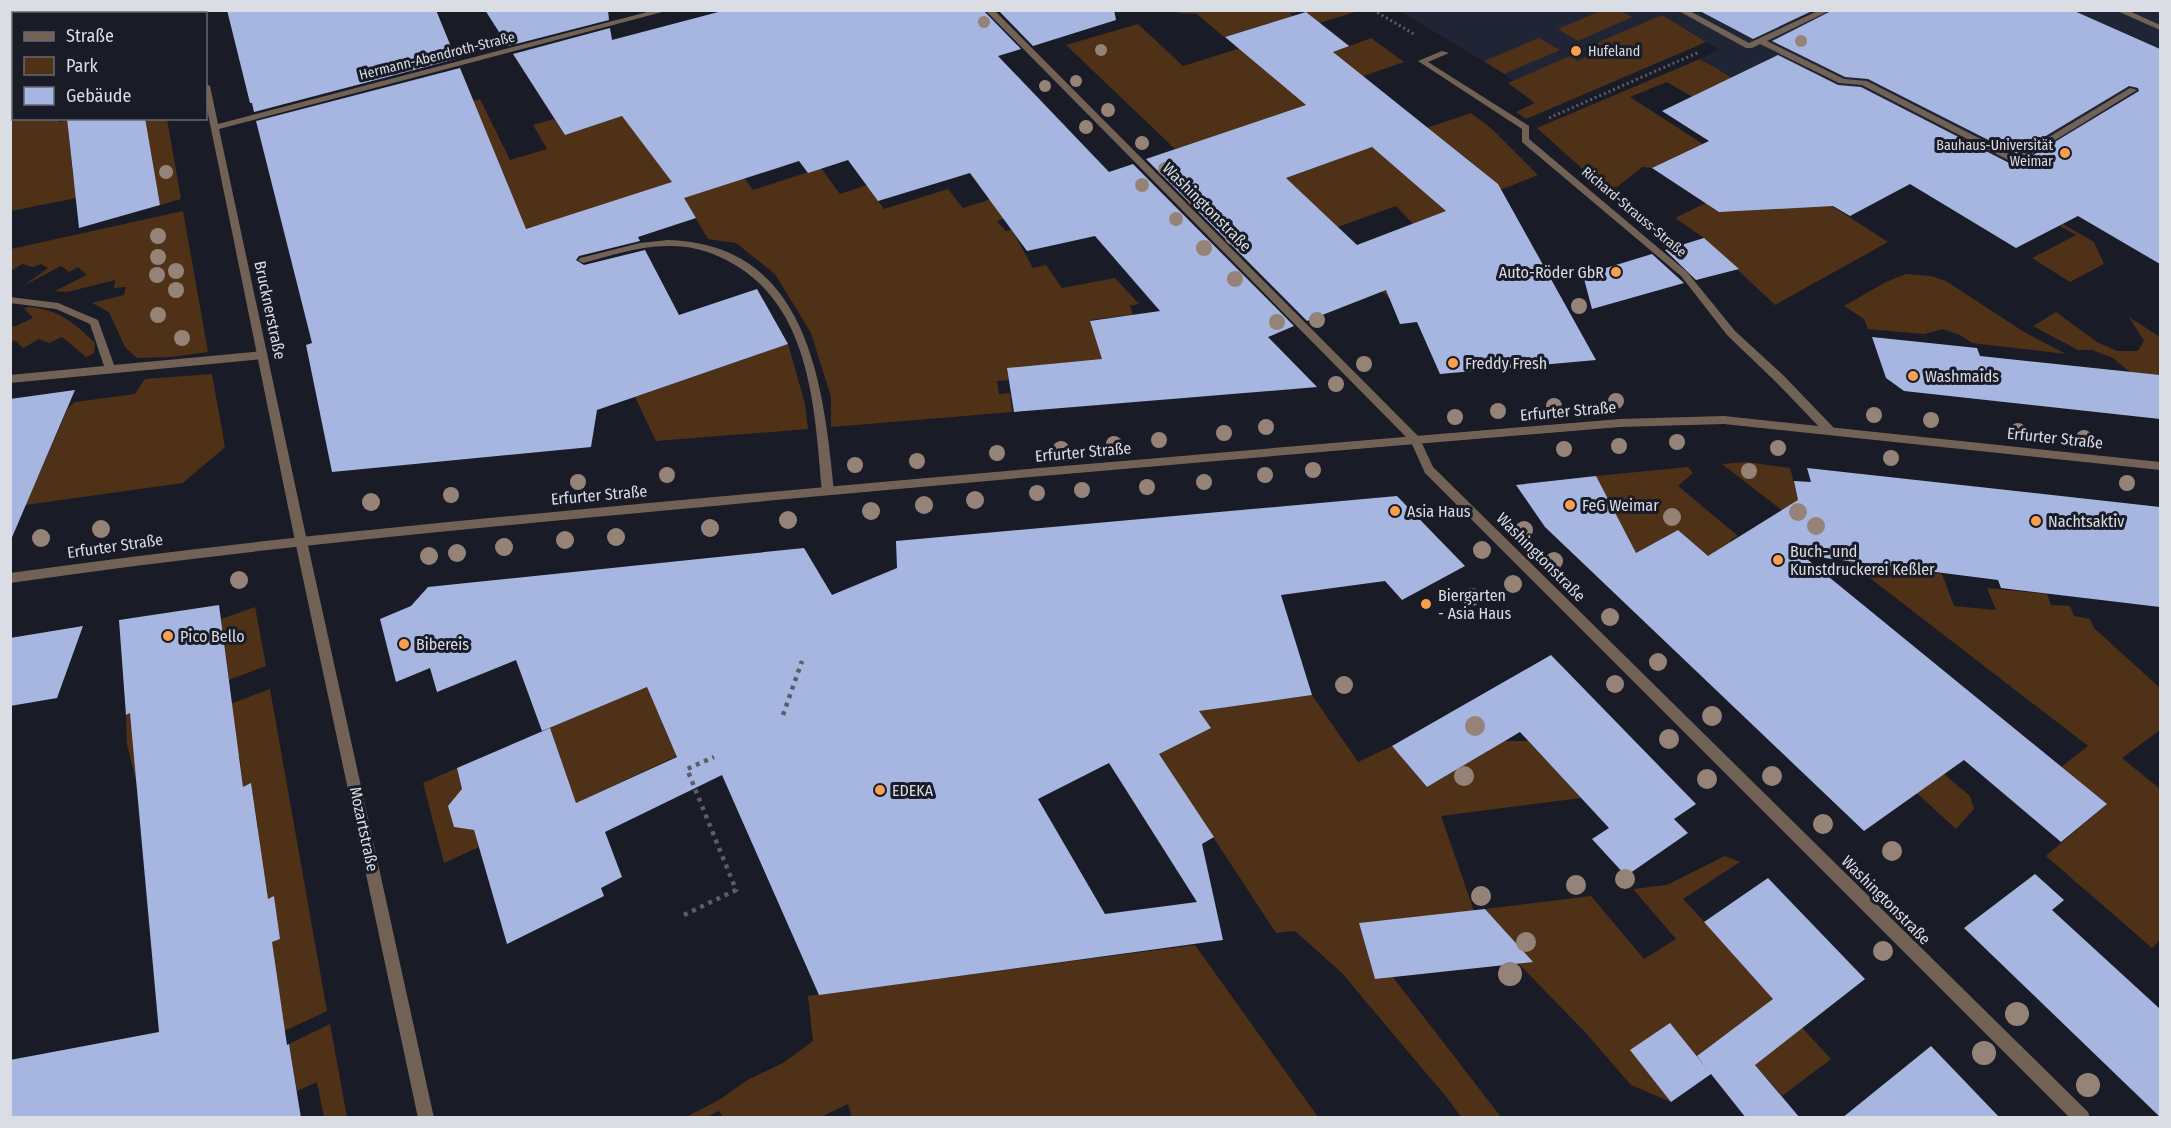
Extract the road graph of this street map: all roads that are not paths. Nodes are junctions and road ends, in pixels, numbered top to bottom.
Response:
1 (666, 10) edge
2 (989, 10) edge
3 (1681, 10) edge
4 (1827, 10) edge
5 (2119, 10) edge
6 (2160, 28) edge
7 (1761, 41) junction
8 (1445, 53) road end
9 (2133, 90) dead end
10 (207, 91) edge
11 (215, 127) junction
12 (583, 260) dead end
13 (10, 300) edge
14 (263, 355) junction
15 (110, 369) junction
16 (10, 379) edge
17 (1829, 430) junction
18 (1415, 440) junction
19 (2160, 466) edge
20 (828, 491) junction
21 (301, 541) junction
22 (10, 578) edge
23 (426, 1118) edge
24 (2082, 1118) edge

1 - 11 street, Hermann-Abendroth-Straße
2 - 18 street, Washingtonstraße
3 - 7 street
4 - 7 street
5 - 6 street
7 - 9 street
8 - 17 street, Richard-Strauss-Straße
10 - 11 street, Brucknerstraße
11 - 14 street, Brucknerstraße
12 - 20 street
13 - 15 street
14 - 15 street
14 - 21 street, Brucknerstraße
15 - 16 street
17 - 18 street, Erfurter Straße
17 - 19 street, Erfurter Straße
18 - 20 street, Erfurter Straße
18 - 24 street, Washingtonstraße
20 - 21 street, Erfurter Straße
21 - 22 street, Erfurter Straße
21 - 23 street, Mozartstraße

